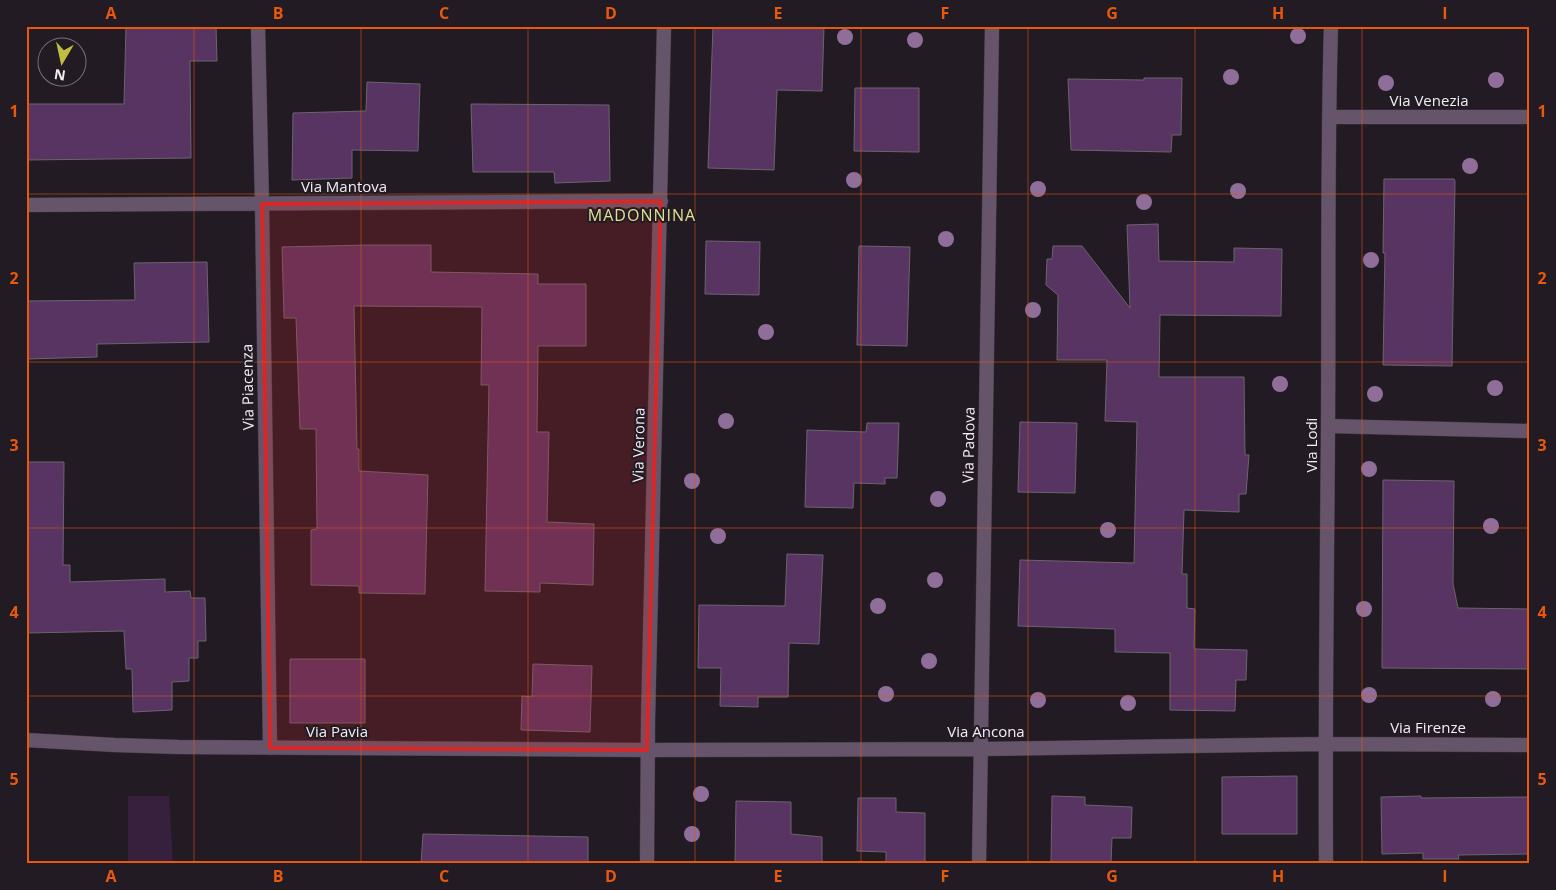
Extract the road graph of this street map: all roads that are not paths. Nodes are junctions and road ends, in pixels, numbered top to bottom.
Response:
1 (258, 26) edge
2 (664, 26) edge
3 (992, 26) edge
4 (1331, 26) edge
5 (1328, 117) junction
6 (1530, 117) edge
7 (661, 201) junction
8 (262, 204) junction
9 (26, 206) edge
10 (1328, 426) junction
11 (1530, 430) edge
12 (26, 740) edge
13 (1326, 744) junction
14 (1530, 745) edge
15 (270, 748) junction
16 (980, 749) junction
17 (647, 750) junction
18 (647, 864) edge
19 (979, 864) edge
20 (1326, 864) edge

1 - 8 street, Via Piacenza
2 - 7 street, Via Verona
3 - 16 street, Via Padova
4 - 5 street, Via Lodi
5 - 6 street, Via Venezia
5 - 10 street, Via Lodi
7 - 8 street, Via Mantova
7 - 17 street, Via Verona
8 - 9 street, Via Mantova
8 - 15 street, Via Piacenza
10 - 11 street
10 - 13 street, Via Lodi
12 - 15 street, Via Pavia
13 - 14 street, Via Firenze
13 - 16 street, Via Ancona
13 - 20 street, Via Lodi
15 - 17 street, Via Pavia
16 - 17 street, Via Ancona
16 - 19 street, Via Padova
17 - 18 street, Via Verona

